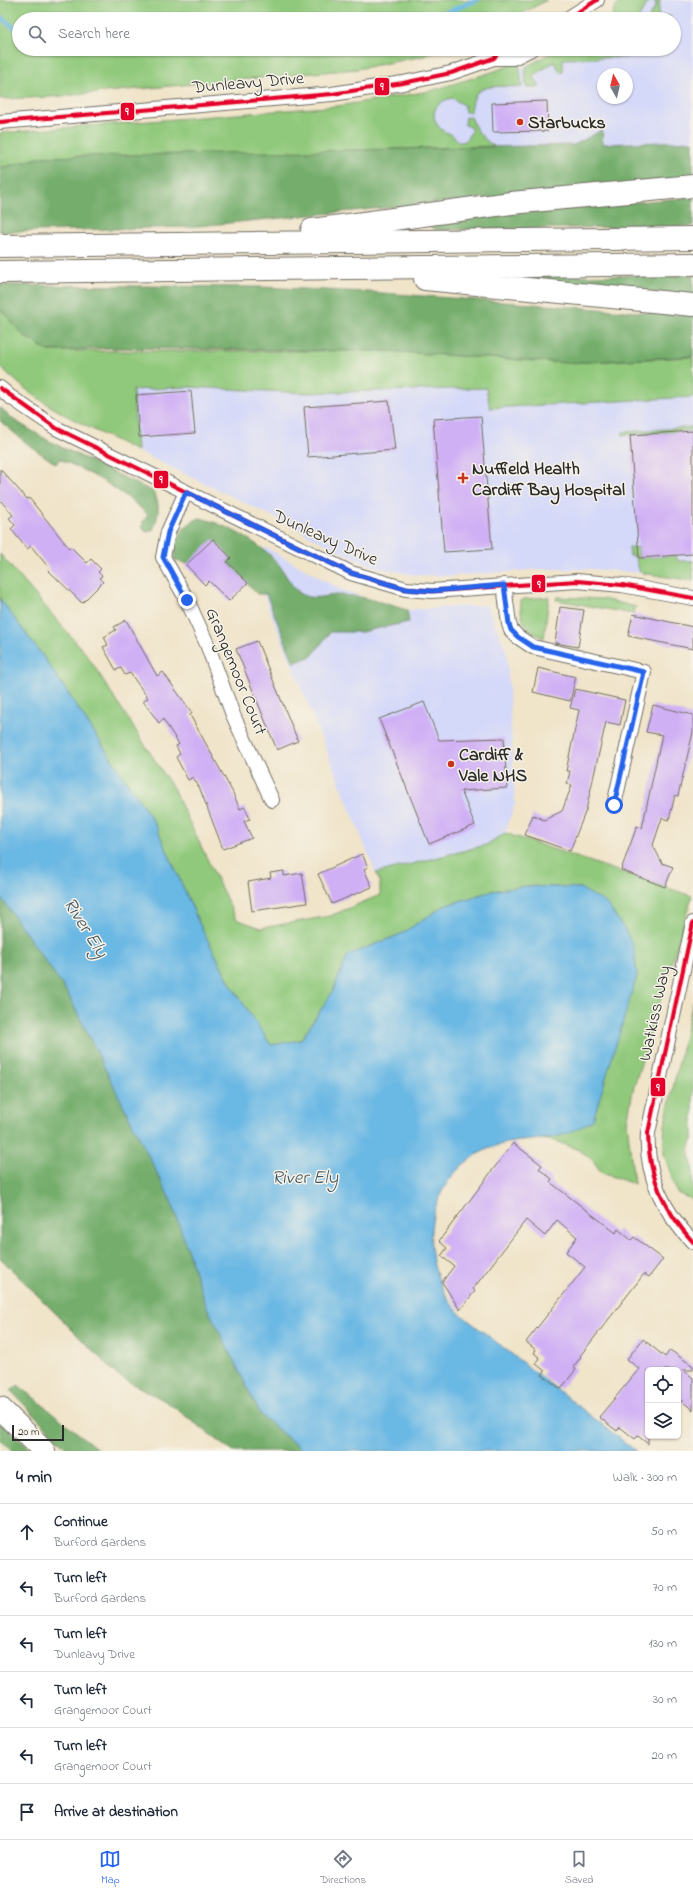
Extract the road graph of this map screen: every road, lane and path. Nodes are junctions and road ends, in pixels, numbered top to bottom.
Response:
1 (597, 0) edge
2 (578, 12) edge
3 (493, 56) edge
4 (506, 56) edge
5 (517, 56) edge
6 (0, 122) edge
7 (693, 186) edge
8 (693, 238) edge
9 (218, 243) junction
10 (0, 246) edge
11 (693, 264) edge
12 (312, 269) junction
13 (0, 272) edge
14 (693, 305) edge
15 (0, 388) edge
16 (186, 492) junction
17 (504, 585) junction
18 (693, 598) edge
19 (272, 800) dead end
20 (614, 805) dead end
21 (693, 923) edge
22 (693, 1242) edge
23 (0, 1408) edge
24 (44, 1451) edge

1 - 2 street
3 - 6 street, Dunleavy Drive
4 - 5 street, Dunleavy Drive
7 - 9 main road
8 - 9 main road
9 - 10 main road
11 - 12 main road
12 - 13 main road
12 - 14 main road
15 - 16 street, Dunleavy Drive
16 - 17 street, Dunleavy Drive
16 - 19 street, Grangemoor Court
17 - 18 street, Dunleavy Drive
17 - 20 street
21 - 22 street, Watkiss Way
23 - 24 main road

